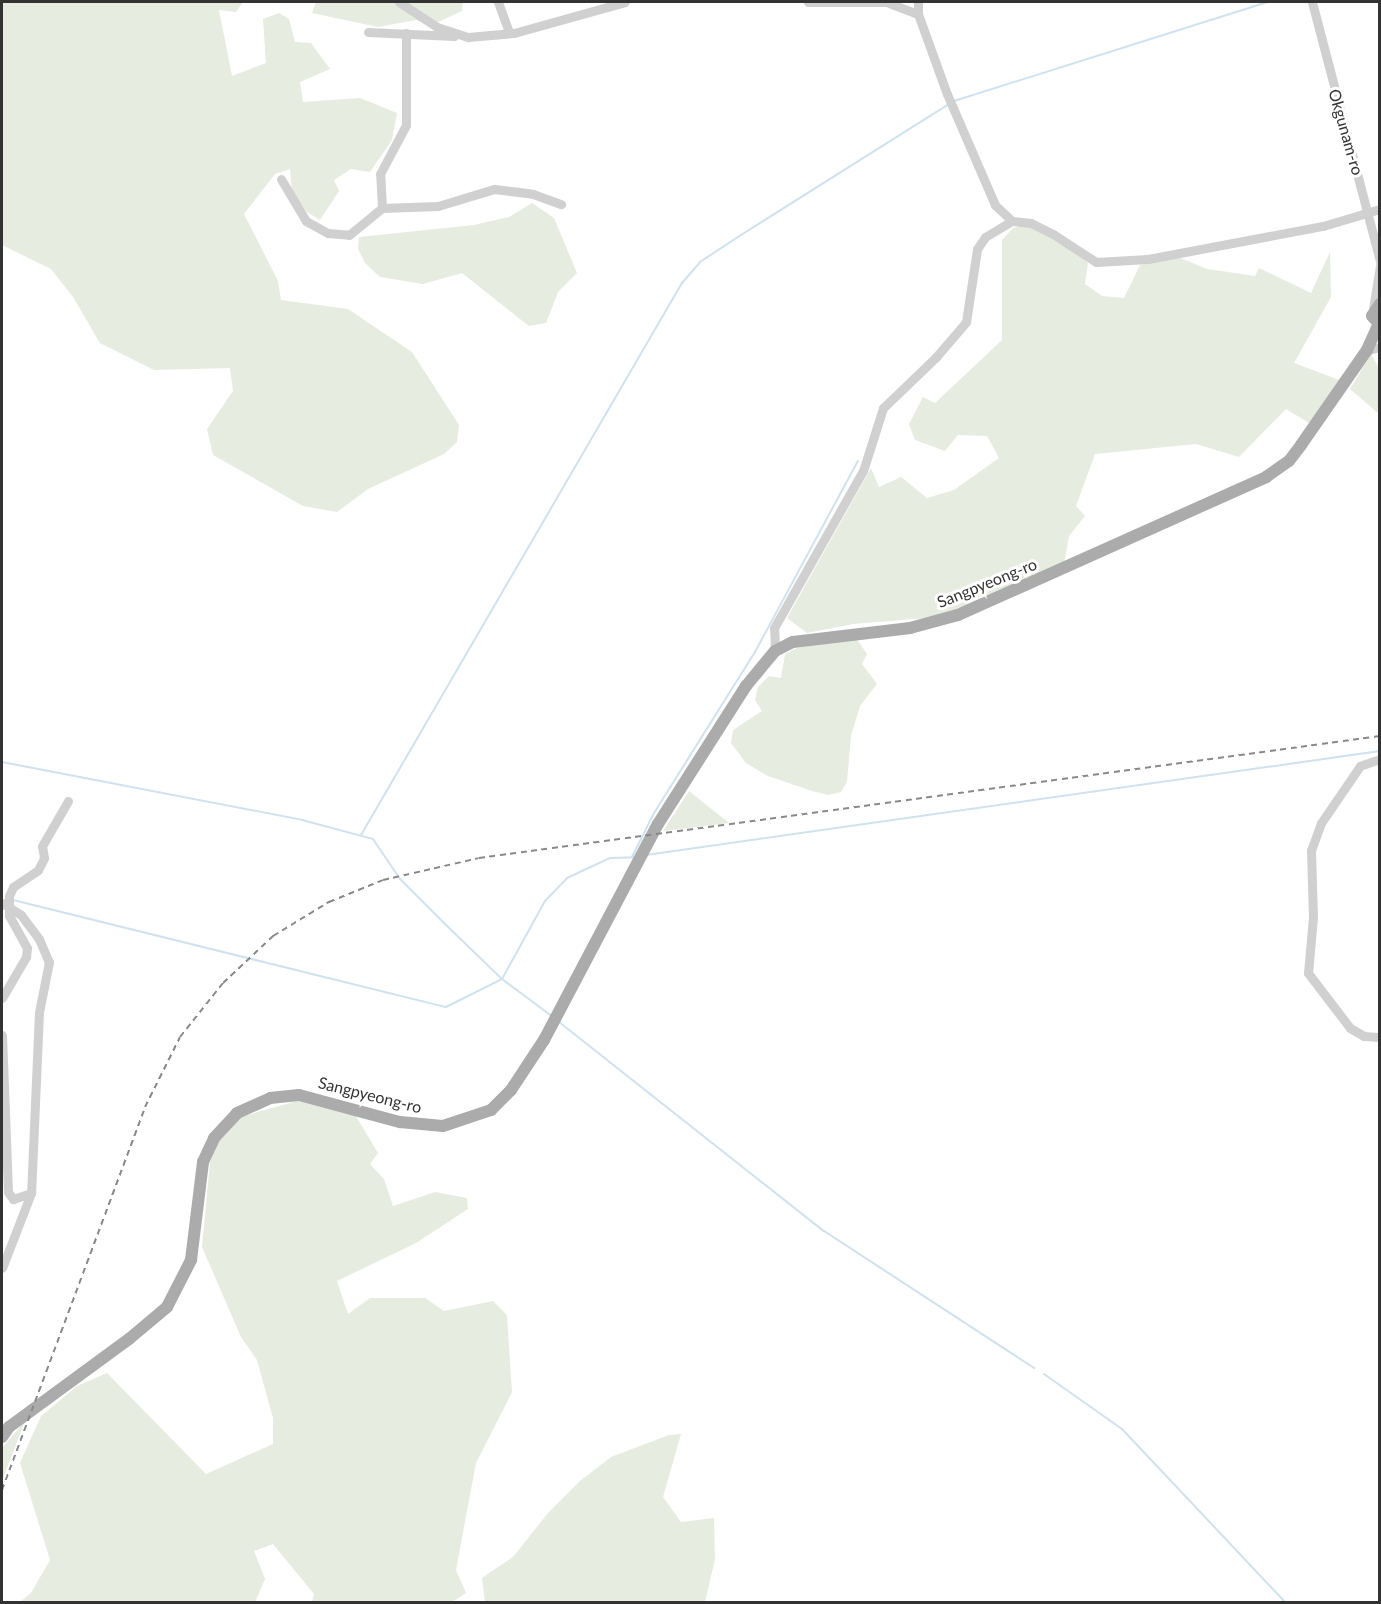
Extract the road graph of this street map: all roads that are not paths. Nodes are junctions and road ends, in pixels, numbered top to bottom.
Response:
1 (399, 2) edge
2 (498, 2) edge
3 (625, 2) edge
4 (808, 2) edge
5 (892, 2) edge
6 (918, 2) edge
7 (1312, 2) edge
8 (918, 14) junction
9 (368, 32) dead end
10 (406, 33) junction
11 (509, 33) junction
12 (468, 37) junction
13 (281, 179) dead end
14 (561, 204) dead end
15 (995, 205) junction
16 (382, 208) junction
17 (1380, 209) edge
18 (1369, 212) junction
19 (1012, 221) junction
20 (996, 230) junction
21 (1380, 264) edge
22 (1376, 306) edge
23 (1379, 325) edge
24 (1373, 348) edge
25 (775, 651) junction
26 (1380, 759) edge
27 (68, 801) dead end
28 (6, 901) edge
29 (2, 998) edge
30 (2, 1035) edge
31 (1380, 1037) edge
32 (31, 1193) junction
33 (2, 1268) edge
34 (2, 1437) edge

1 - 12 street
2 - 11 street
3 - 11 street
4 - 5 street
5 - 8 street
6 - 8 street
7 - 18 street, Okgunam-ro
8 - 15 street
9 - 10 street
10 - 12 street
10 - 16 street
11 - 12 street
13 - 16 street
14 - 16 street
15 - 19 street
15 - 20 street
17 - 18 street
18 - 19 street
18 - 21 street, Okgunam-ro
19 - 20 street
20 - 25 street
21 - 22 street
22 - 23 main road
23 - 24 main road, Sangpyeong-ro
24 - 25 main road, Sangpyeong-ro
25 - 34 main road, Sangpyeong-ro
26 - 31 street
27 - 28 street
28 - 29 street
28 - 32 street
30 - 32 street
32 - 33 street

